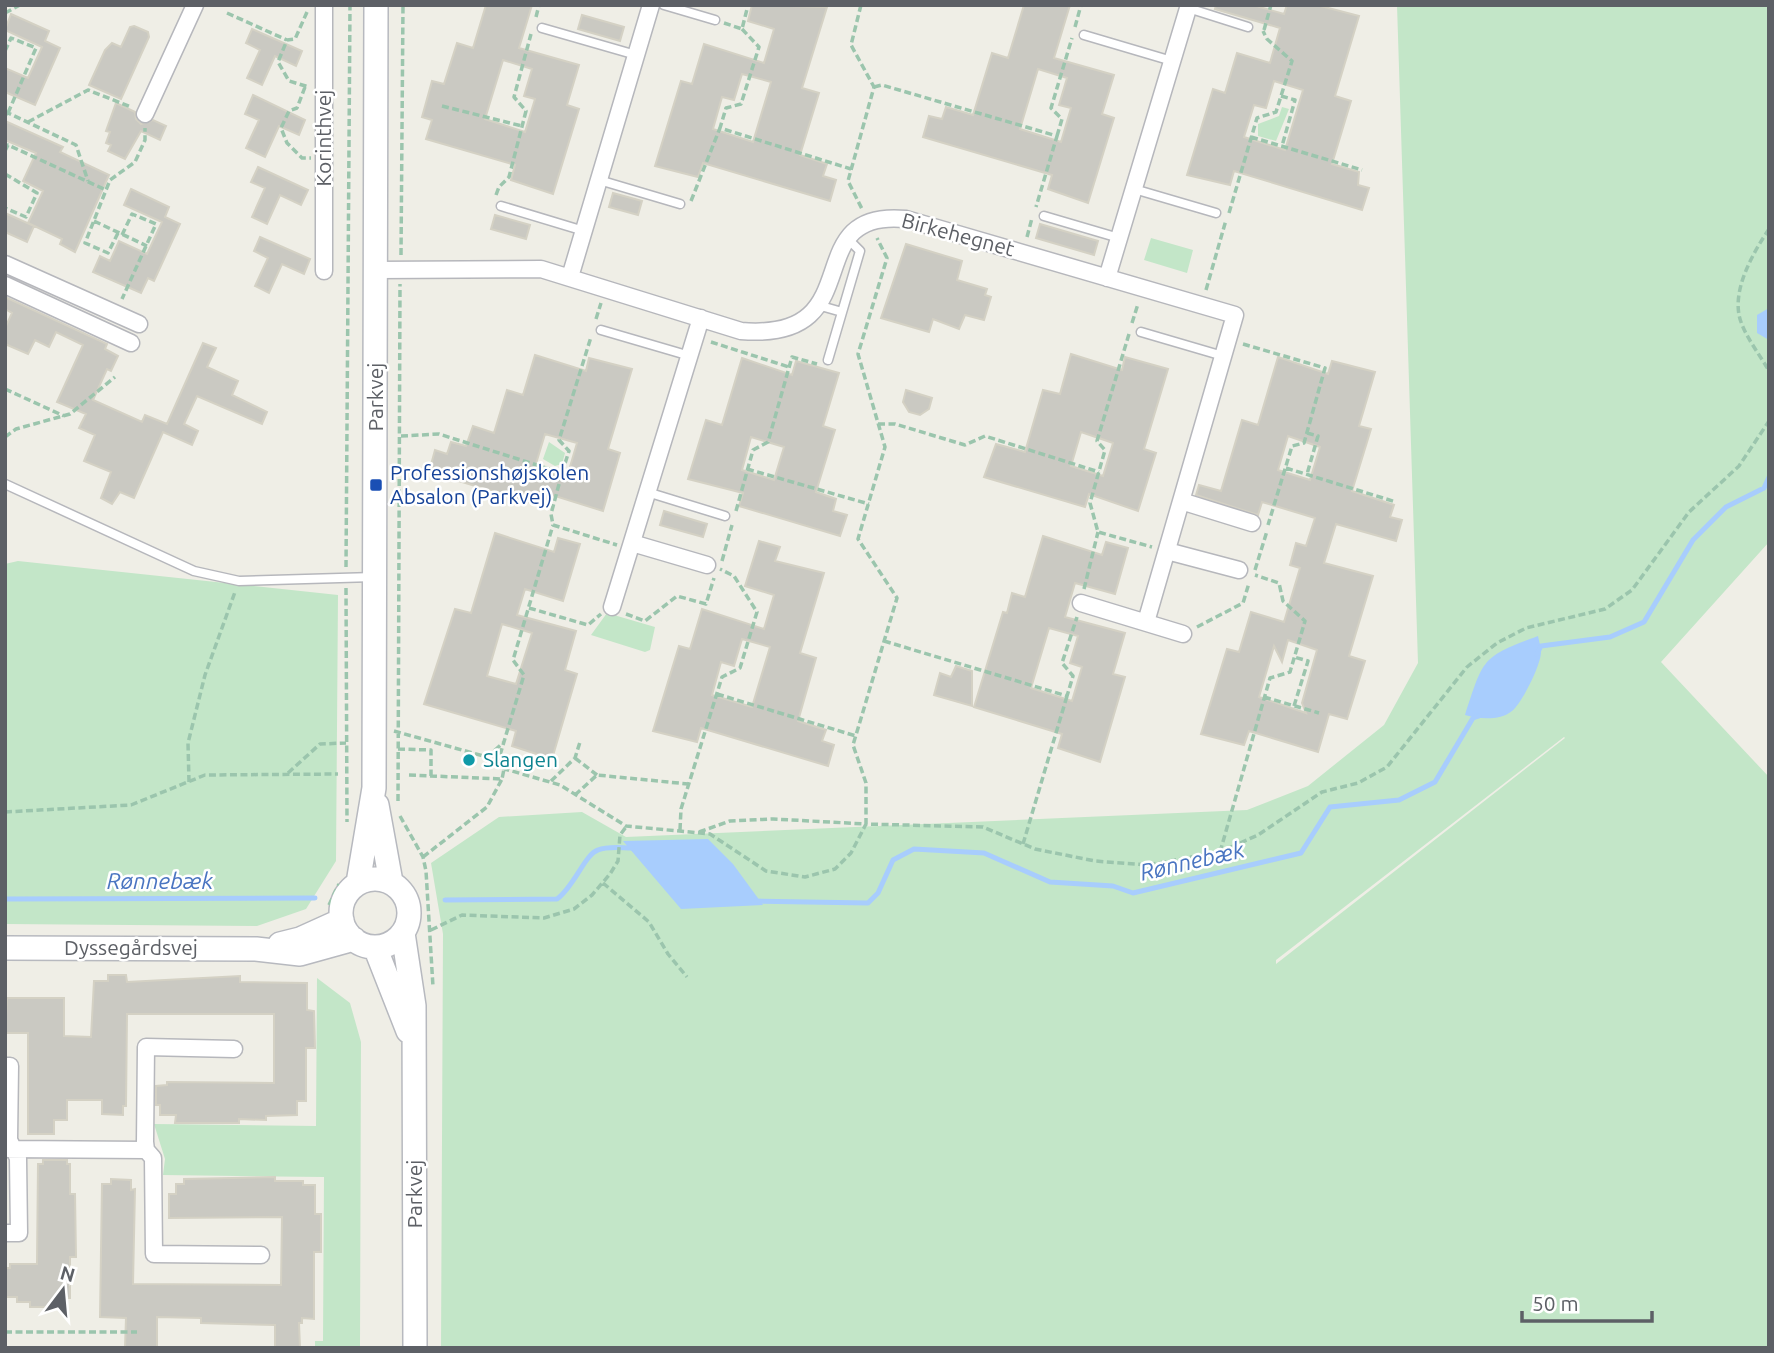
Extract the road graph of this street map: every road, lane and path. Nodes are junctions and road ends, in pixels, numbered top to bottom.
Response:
1 (20, 5) edge
2 (195, 5) edge
3 (311, 5) edge
4 (324, 5) edge
5 (350, 5) edge
6 (376, 5) edge
7 (404, 5) edge
8 (539, 5) edge
9 (651, 5) edge
10 (664, 5) edge
11 (748, 5) edge
12 (861, 5) edge
13 (1081, 5) edge
14 (1271, 5) edge
15 (1188, 7) edge
16 (5, 13) edge
17 (227, 13) dead end
18 (715, 20) joint
19 (542, 27) dead end
20 (1248, 27) joint
21 (742, 29) junction
22 (1264, 31) junction
23 (1084, 35) dead end
24 (287, 40) junction
25 (5, 51) edge
26 (636, 55) junction
27 (1172, 61) junction
28 (324, 83) junction
29 (306, 87) junction
30 (874, 87) junction
31 (1281, 96) junction
32 (442, 106) dead end
33 (7, 114) edge
34 (145, 114) junction
35 (28, 122) junction
36 (522, 126) junction
37 (720, 128) junction
38 (1057, 136) junction
39 (1251, 137) junction
40 (1282, 146) junction
41 (5, 151) edge
42 (324, 158) junction
43 (851, 169) junction
44 (1362, 170) dead end
45 (5, 174) edge
46 (599, 180) junction
47 (88, 181) junction
48 (1134, 189) junction
49 (106, 190) junction
50 (680, 204) joint
51 (500, 206) joint
52 (5, 208) edge
53 (1216, 214) dead end
54 (1044, 216) dead end
55 (869, 221) junction
56 (93, 222) junction
57 (1769, 229) edge
58 (584, 231) junction
59 (120, 234) junction
60 (847, 238) junction
61 (1119, 238) junction
62 (147, 246) junction
63 (1022, 253) junction
64 (5, 264) edge
65 (400, 269) junction
66 (375, 270) junction
67 (324, 271) dead end
68 (570, 277) junction
69 (1107, 278) junction
70 (5, 285) edge
71 (606, 288) junction
72 (1142, 288) junction
73 (1201, 305) junction
74 (821, 306) junction
75 (842, 312) junction
76 (115, 314) junction
77 (701, 318) junction
78 (139, 324) dead end
79 (601, 330) dead end
80 (1141, 332) dead end
81 (695, 338) junction
82 (1228, 340) junction
83 (131, 343) dead end
84 (690, 356) junction
85 (1223, 356) junction
86 (828, 360) joint
87 (789, 367) junction
88 (1769, 371) edge
89 (115, 377) dead end
90 (5, 389) edge
91 (66, 416) junction
92 (1769, 421) edge
93 (878, 424) junction
94 (1307, 433) junction
95 (401, 436) junction
96 (5, 438) edge
97 (1286, 468) junction
98 (747, 469) junction
99 (1099, 472) junction
100 (562, 473) junction
101 (1307, 474) junction
102 (5, 484) edge
103 (647, 492) junction
104 (1181, 502) junction
105 (1396, 502) dead end
106 (869, 504) junction
107 (725, 516) dead end
108 (553, 525) junction
109 (1260, 525) junction
110 (1098, 532) junction
111 (631, 546) junction
112 (1167, 551) junction
113 (712, 566) junction
114 (1245, 572) junction
115 (377, 577) junction
116 (346, 579) junction
117 (239, 581) junction
118 (1081, 603) junction
119 (612, 607) junction
120 (529, 608) junction
121 (1146, 622) junction
122 (1183, 634) joint
123 (884, 641) junction
124 (1294, 657) junction
125 (717, 694) junction
126 (1067, 696) junction
127 (1265, 697) junction
128 (1294, 706) junction
129 (1319, 713) dead end
130 (347, 729) junction
131 (386, 731) junction
132 (856, 736) junction
133 (505, 741) junction
134 (580, 742) dead end
135 (347, 743) junction
136 (398, 749) dead end
137 (575, 758) junction
138 (491, 760) junction
139 (497, 765) junction
140 (505, 769) junction
141 (338, 774) dead end
142 (286, 775) junction
143 (409, 775) dead end
144 (597, 775) junction
145 (431, 776) junction
146 (502, 779) junction
147 (551, 781) junction
148 (189, 782) junction
149 (689, 784) junction
150 (374, 788) junction
151 (575, 794) junction
152 (5, 812) edge
153 (866, 824) junction
154 (346, 825) dead end
155 (626, 826) junction
156 (680, 831) junction
157 (699, 833) junction
158 (1023, 844) junction
159 (1220, 852) junction
160 (423, 857) dead end
161 (350, 880) junction
162 (391, 882) junction
163 (603, 883) junction
164 (431, 930) dead end
165 (349, 931) junction
166 (403, 933) junction
167 (5, 948) edge
168 (687, 977) dead end
169 (412, 1040) junction
170 (234, 1049) dead end
171 (5, 1066) edge
172 (10, 1149) edge
173 (146, 1150) junction
174 (5, 1233) edge
175 (261, 1255) dead end
176 (5, 1332) edge
177 (137, 1332) dead end
178 (415, 1348) edge

1 - 16 path
2 - 34 street
3 - 24 path
4 - 28 street, Korinthvej
5 - 116 path
6 - 66 street, Parkvej
7 - 65 path
8 - 36 path
9 - 26 street
10 - 18 lane
11 - 21 path
12 - 30 path
13 - 38 path
14 - 22 path
15 - 20 lane
15 - 27 street
17 - 24 path
18 - 21 path
19 - 26 lane
20 - 22 path
21 - 37 path
22 - 31 path
23 - 27 lane
24 - 29 path
25 - 33 path
26 - 46 street
27 - 48 street
28 - 29 path
28 - 42 street, Korinthvej
29 - 42 path
30 - 38 path
30 - 43 path
31 - 39 path
31 - 40 path
32 - 36 path
33 - 35 path
34 - 35 path
34 - 49 path
35 - 47 path
36 - 51 path
37 - 43 path
37 - 50 path
38 - 63 path
39 - 40 path
39 - 73 path
40 - 44 path
41 - 47 path
42 - 67 street, Korinthvej
43 - 55 path
45 - 52 path
46 - 50 lane
46 - 58 street
47 - 49 path
48 - 53 lane
48 - 61 street
49 - 56 path
51 - 58 lane
54 - 61 lane
55 - 60 street
55 - 63 street, Birkehegnet
55 - 93 path
56 - 59 path
56 - 59 path
57 - 88 path
58 - 68 street
59 - 62 path
59 - 62 path
60 - 74 street
60 - 75 lane
61 - 69 street
62 - 76 path
63 - 69 street, Birkehegnet
64 - 76 street
65 - 66 street
65 - 68 street
65 - 95 path
66 - 115 street, Parkvej
68 - 71 street
69 - 72 street, Birkehegnet
70 - 83 street
71 - 77 street
71 - 100 path
72 - 73 street, Birkehegnet
72 - 99 path
73 - 82 street, Birkehegnet
74 - 75 lane
74 - 77 street
75 - 86 lane
76 - 78 street
77 - 81 street
79 - 84 lane
80 - 85 lane
81 - 84 street
81 - 87 path
82 - 85 street, Birkehegnet
82 - 94 path
84 - 103 street
85 - 104 street, Birkehegnet
86 - 87 path
87 - 98 path
89 - 91 path
90 - 91 path
91 - 96 path
92 - 159 path
93 - 99 path
93 - 106 path
94 - 97 path
94 - 101 path
95 - 100 path
95 - 131 path
97 - 101 path
97 - 109 path
98 - 106 path
98 - 113 path
99 - 110 path
100 - 108 path
101 - 105 path
102 - 117 lane
103 - 107 lane
103 - 111 street
104 - 109 street
104 - 112 street, Birkehegnet
106 - 123 path
108 - 111 path
108 - 120 path
109 - 114 path
110 - 112 path
110 - 118 path
111 - 113 street
111 - 119 street
112 - 114 street
112 - 121 street, Birkehegnet
113 - 119 path
113 - 125 path
114 - 122 path
114 - 124 path
115 - 116 lane
115 - 131 street, Parkvej
116 - 117 lane
116 - 130 path
117 - 148 path
118 - 121 street
118 - 126 path
119 - 120 path
120 - 133 path
121 - 122 street
123 - 126 path
123 - 132 path
124 - 127 path
124 - 128 path
125 - 132 path
125 - 149 path
126 - 158 path
127 - 128 path
127 - 159 path
128 - 129 path
130 - 131 path
130 - 135 path
131 - 138 path
131 - 150 street, Parkvej
132 - 153 path
133 - 138 path
133 - 139 path
134 - 137 path
135 - 142 path
135 - 154 path
136 - 145 path
137 - 144 path
137 - 147 path
138 - 139 path
139 - 140 path
140 - 146 path
140 - 147 path
141 - 142 path
142 - 148 path
143 - 145 path
144 - 149 path
144 - 151 path
145 - 146 path
146 - 160 path
147 - 151 path
148 - 152 path
149 - 156 path
150 - 161 street, Parkvej
150 - 162 street, Parkvej
151 - 155 path
153 - 157 path
153 - 157 path
153 - 158 path
155 - 156 path
155 - 163 path
156 - 157 path
158 - 159 path
161 - 162 street
161 - 165 street
161 - 165 path
162 - 166 street
163 - 164 path
163 - 168 path
165 - 166 street
165 - 167 street, Dyssegårdsvej
165 - 169 street, Parkvej
166 - 169 street, Parkvej
169 - 178 street, Parkvej
170 - 173 street
171 - 172 street
172 - 173 street
172 - 174 street
173 - 175 street
176 - 177 path

